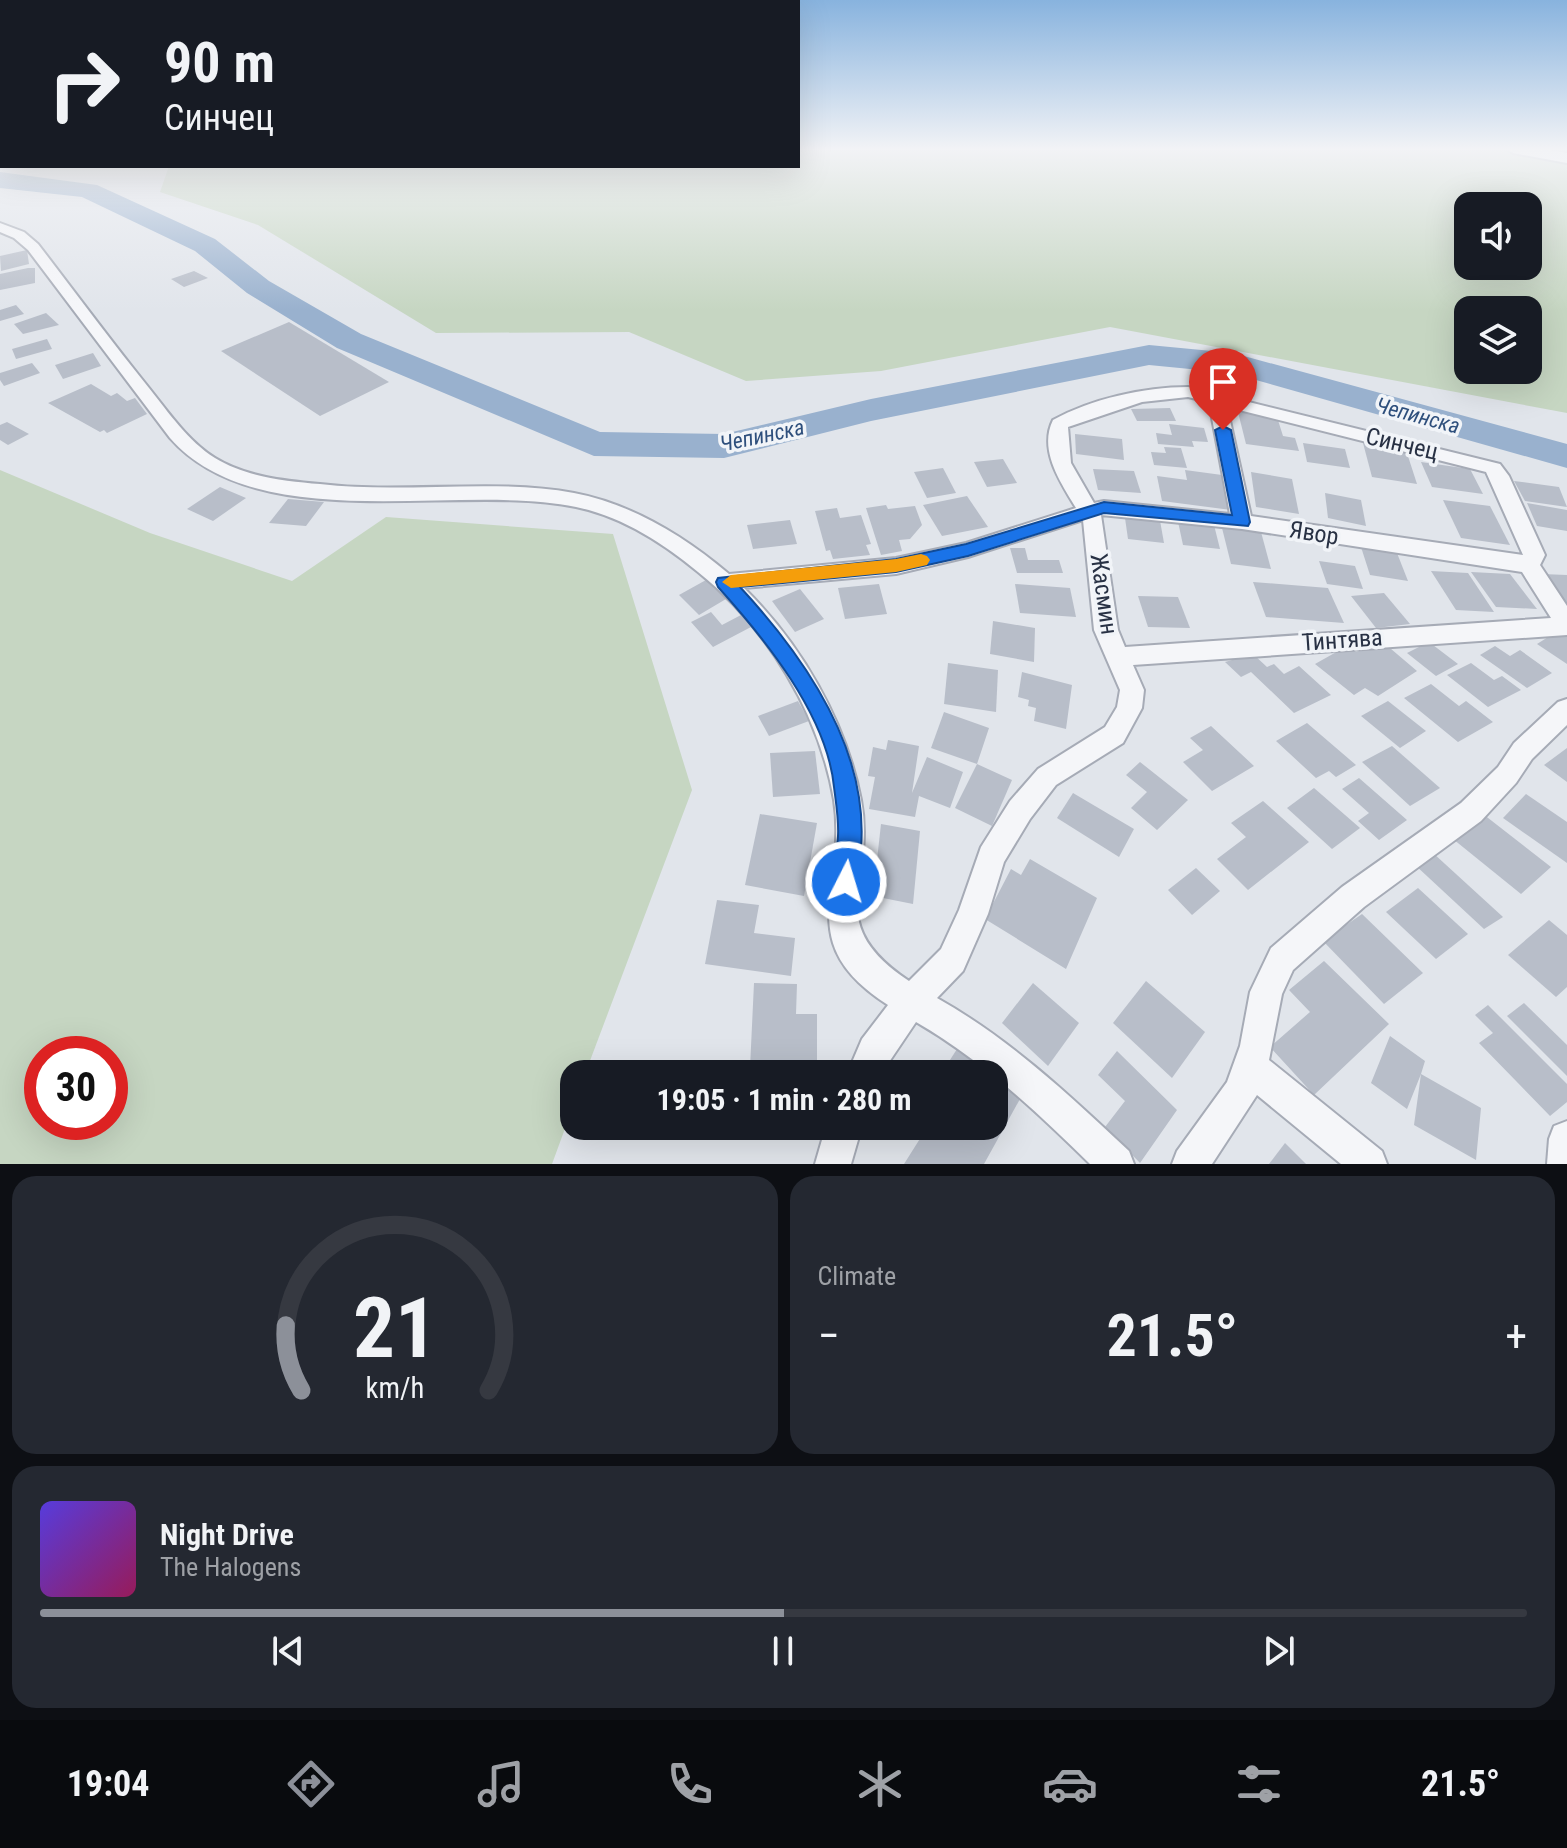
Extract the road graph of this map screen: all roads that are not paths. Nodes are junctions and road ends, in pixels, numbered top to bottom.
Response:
1 (0, 227) edge
2 (1217, 400) junction
3 (1088, 511) junction
4 (1242, 522) junction
5 (1532, 560) junction
6 (725, 582) junction
7 (1567, 626) edge
8 (1117, 657) junction
9 (1567, 709) edge
10 (913, 1000) junction
11 (870, 1060) edge
12 (1250, 1067) junction
13 (1567, 1139) edge
14 (840, 1140) edge
15 (833, 1164) edge
16 (1116, 1164) edge
17 (1190, 1164) edge
18 (1369, 1164) edge
19 (1565, 1164) edge

1 - 6 street
2 - 3 street, Жасмин
2 - 4 street
2 - 5 street, Синчец
3 - 4 street, Явор
3 - 6 street
3 - 8 street, Жасмин
4 - 5 street, Явор
5 - 7 street, Тинтява
6 - 10 street
7 - 8 street, Тинтява
8 - 10 street, Жасмин
9 - 12 street
10 - 11 street
10 - 16 street
12 - 17 street
12 - 18 street
13 - 19 street
14 - 15 street

